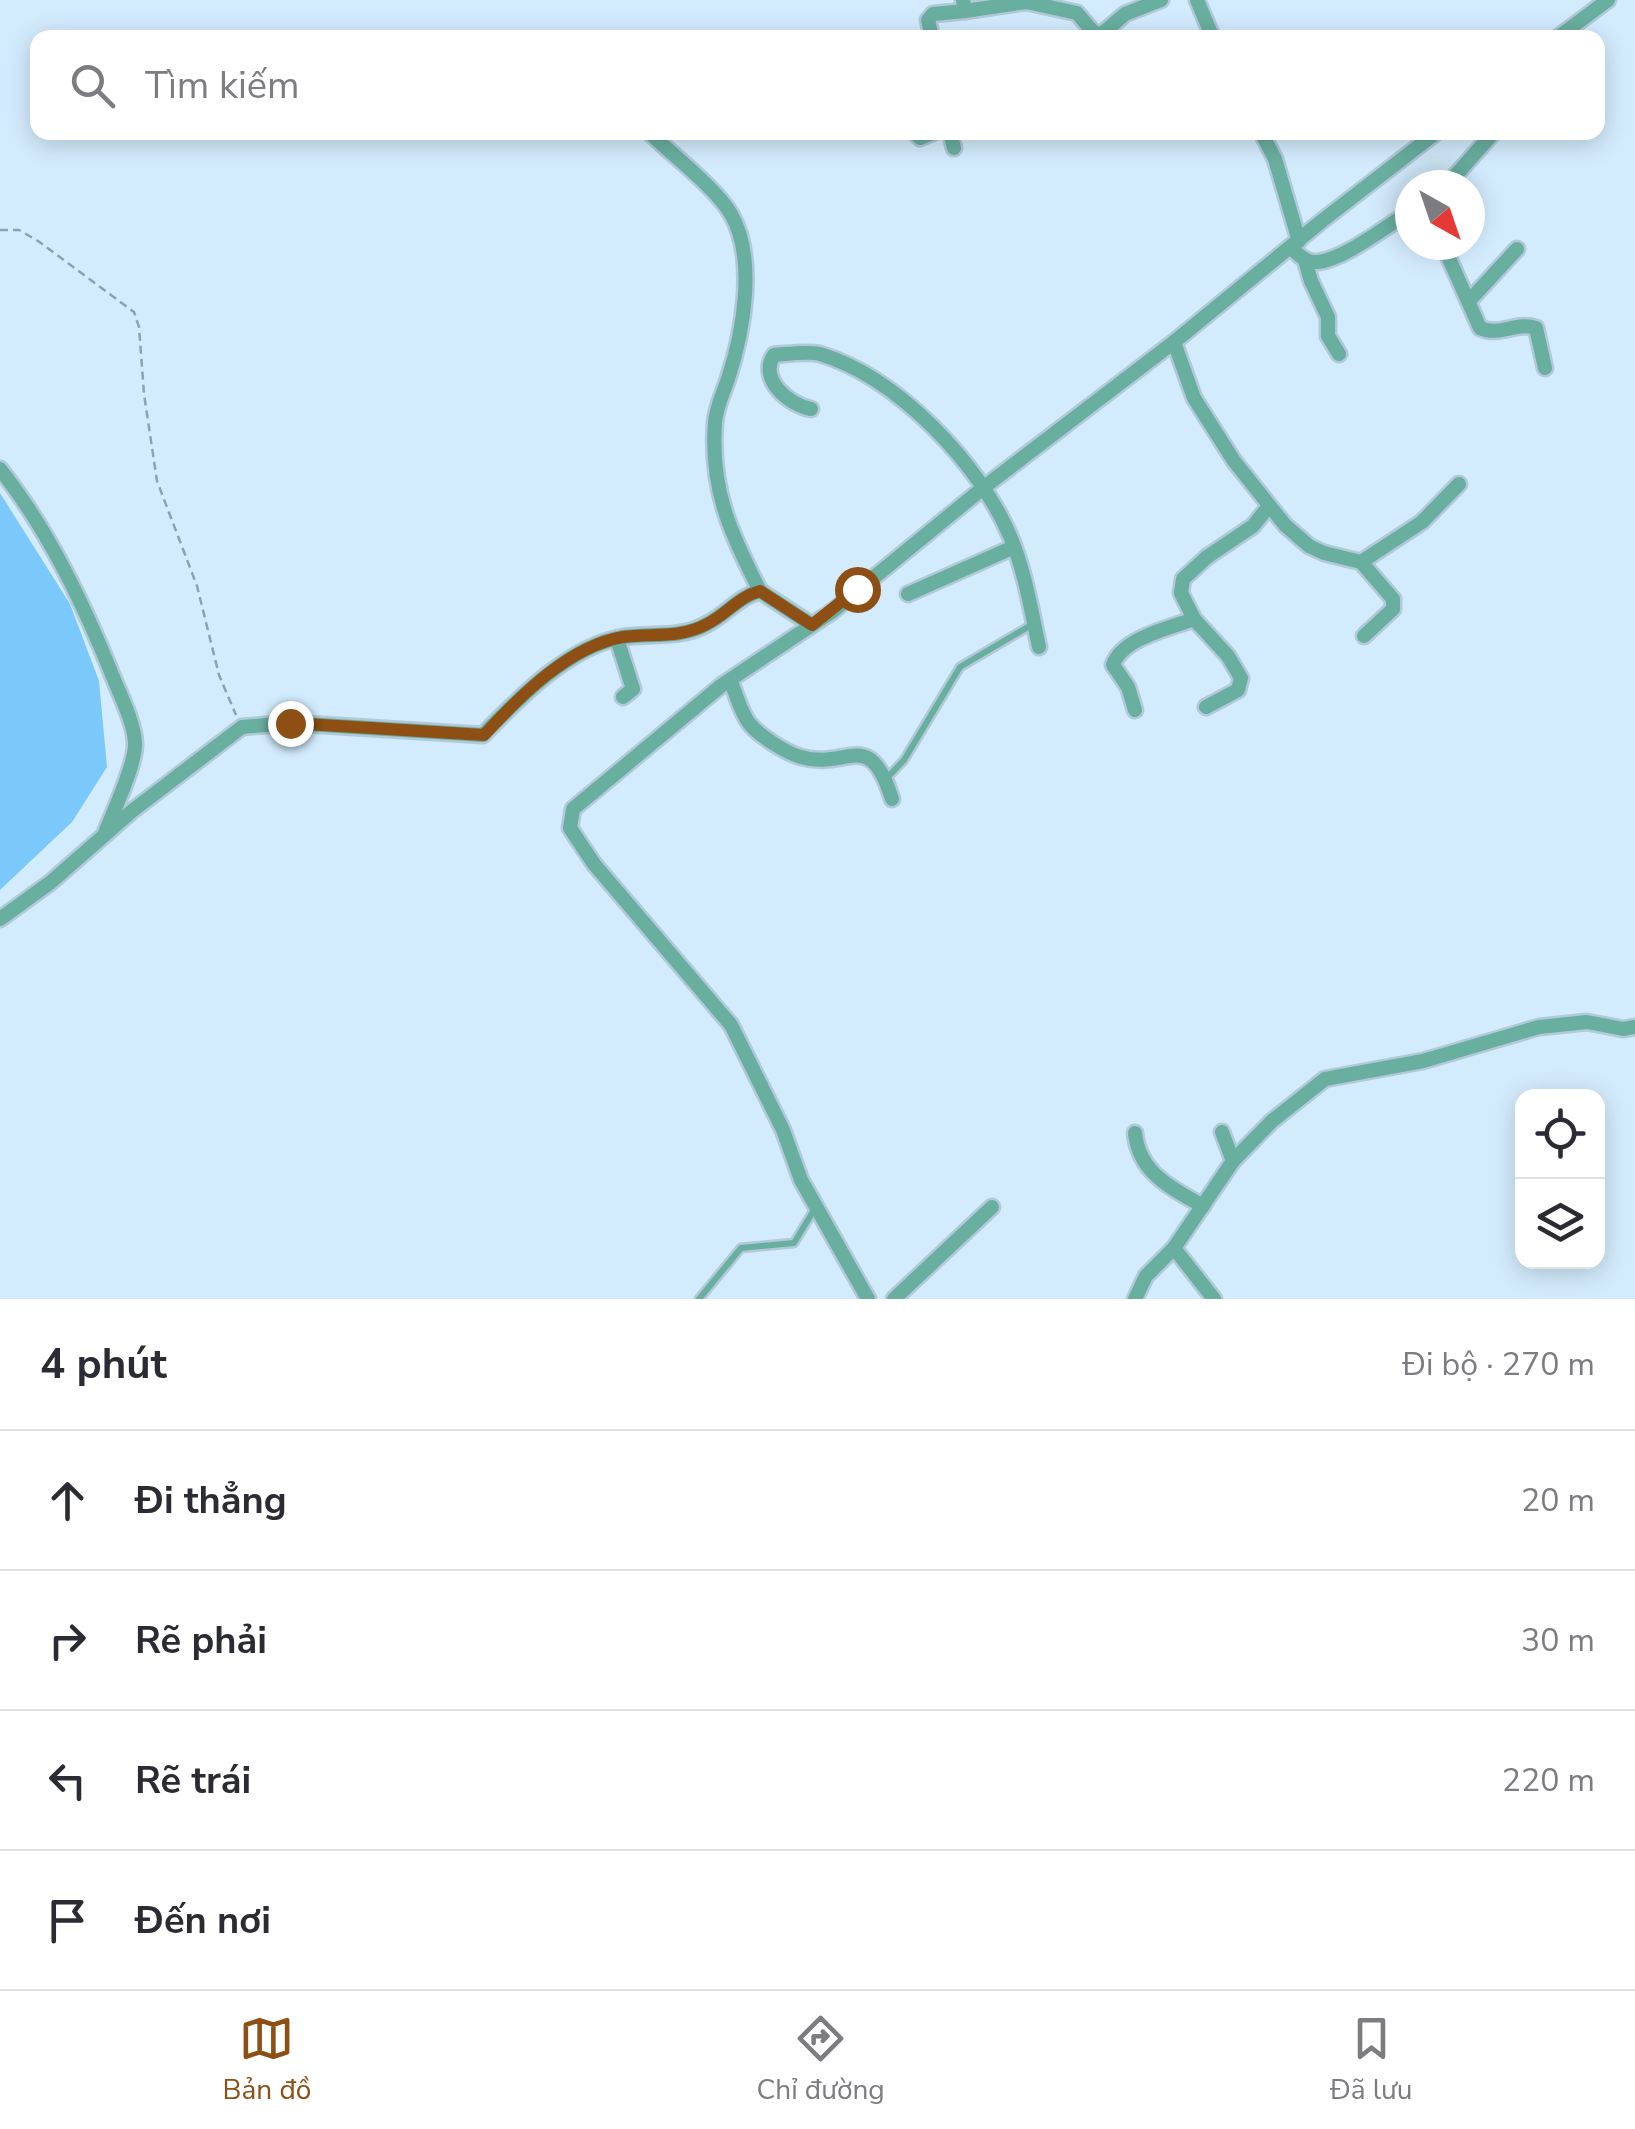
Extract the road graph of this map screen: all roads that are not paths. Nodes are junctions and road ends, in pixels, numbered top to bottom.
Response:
1 (1161, 0) edge
2 (1198, 0) edge
3 (1608, 0) edge
4 (964, 5) edge
5 (930, 30) edge
6 (1092, 30) edge
7 (1106, 30) edge
8 (1210, 30) edge
9 (1568, 30) edge
10 (656, 140) edge
11 (1265, 140) edge
12 (1427, 140) edge
13 (1487, 140) edge
14 (1460, 170) edge
15 (1395, 221) edge
16 (1295, 244) junction
17 (1517, 249) dead end
18 (1305, 260) junction
19 (1450, 260) edge
20 (1468, 301) junction
21 (1174, 342) junction
22 (1339, 354) dead end
23 (1545, 368) dead end
24 (812, 409) dead end
25 (0, 470) edge
26 (1459, 484) dead end
27 (983, 488) junction
28 (1269, 506) junction
29 (1014, 547) junction
30 (1361, 562) junction
31 (760, 591) junction
32 (908, 594) dead end
33 (1194, 619) junction
34 (1034, 624) junction
35 (812, 625) junction
36 (1364, 636) dead end
37 (617, 639) junction
38 (1040, 647) dead end
39 (730, 680) junction
40 (623, 697) dead end
41 (1206, 707) dead end
42 (1135, 710) dead end
43 (886, 779) junction
44 (892, 798) dead end
45 (104, 835) junction
46 (0, 919) edge
47 (1635, 1028) edge
48 (1222, 1132) dead end
49 (1135, 1133) dead end
50 (1233, 1161) junction
51 (817, 1205) junction
52 (1202, 1206) junction
53 (992, 1207) dead end
54 (1174, 1248) junction
55 (699, 1299) edge
56 (868, 1299) edge
57 (894, 1299) edge
58 (1135, 1299) edge
59 (1214, 1299) edge

1 - 7 street
2 - 8 street
3 - 9 street
4 - 5 street
4 - 6 street
10 - 31 street
11 - 16 street
12 - 16 street
13 - 14 street
15 - 18 street
16 - 18 street
16 - 21 street
17 - 20 street
18 - 22 street
19 - 20 street
20 - 23 street
21 - 27 street
21 - 28 street
24 - 27 street
25 - 45 street
26 - 30 street
27 - 29 street
27 - 35 street
28 - 30 street
28 - 33 street
29 - 32 street
29 - 34 street
30 - 36 street
31 - 35 street
31 - 37 street
33 - 41 street
33 - 42 street
34 - 38 street
34 - 43 lane
35 - 39 street
37 - 40 street
37 - 45 street
39 - 43 street
39 - 51 street
43 - 44 street
45 - 46 street
47 - 50 street
48 - 50 street
49 - 52 street
50 - 52 street
51 - 55 lane
51 - 56 street
52 - 54 street
53 - 57 street
54 - 58 street
54 - 59 street

